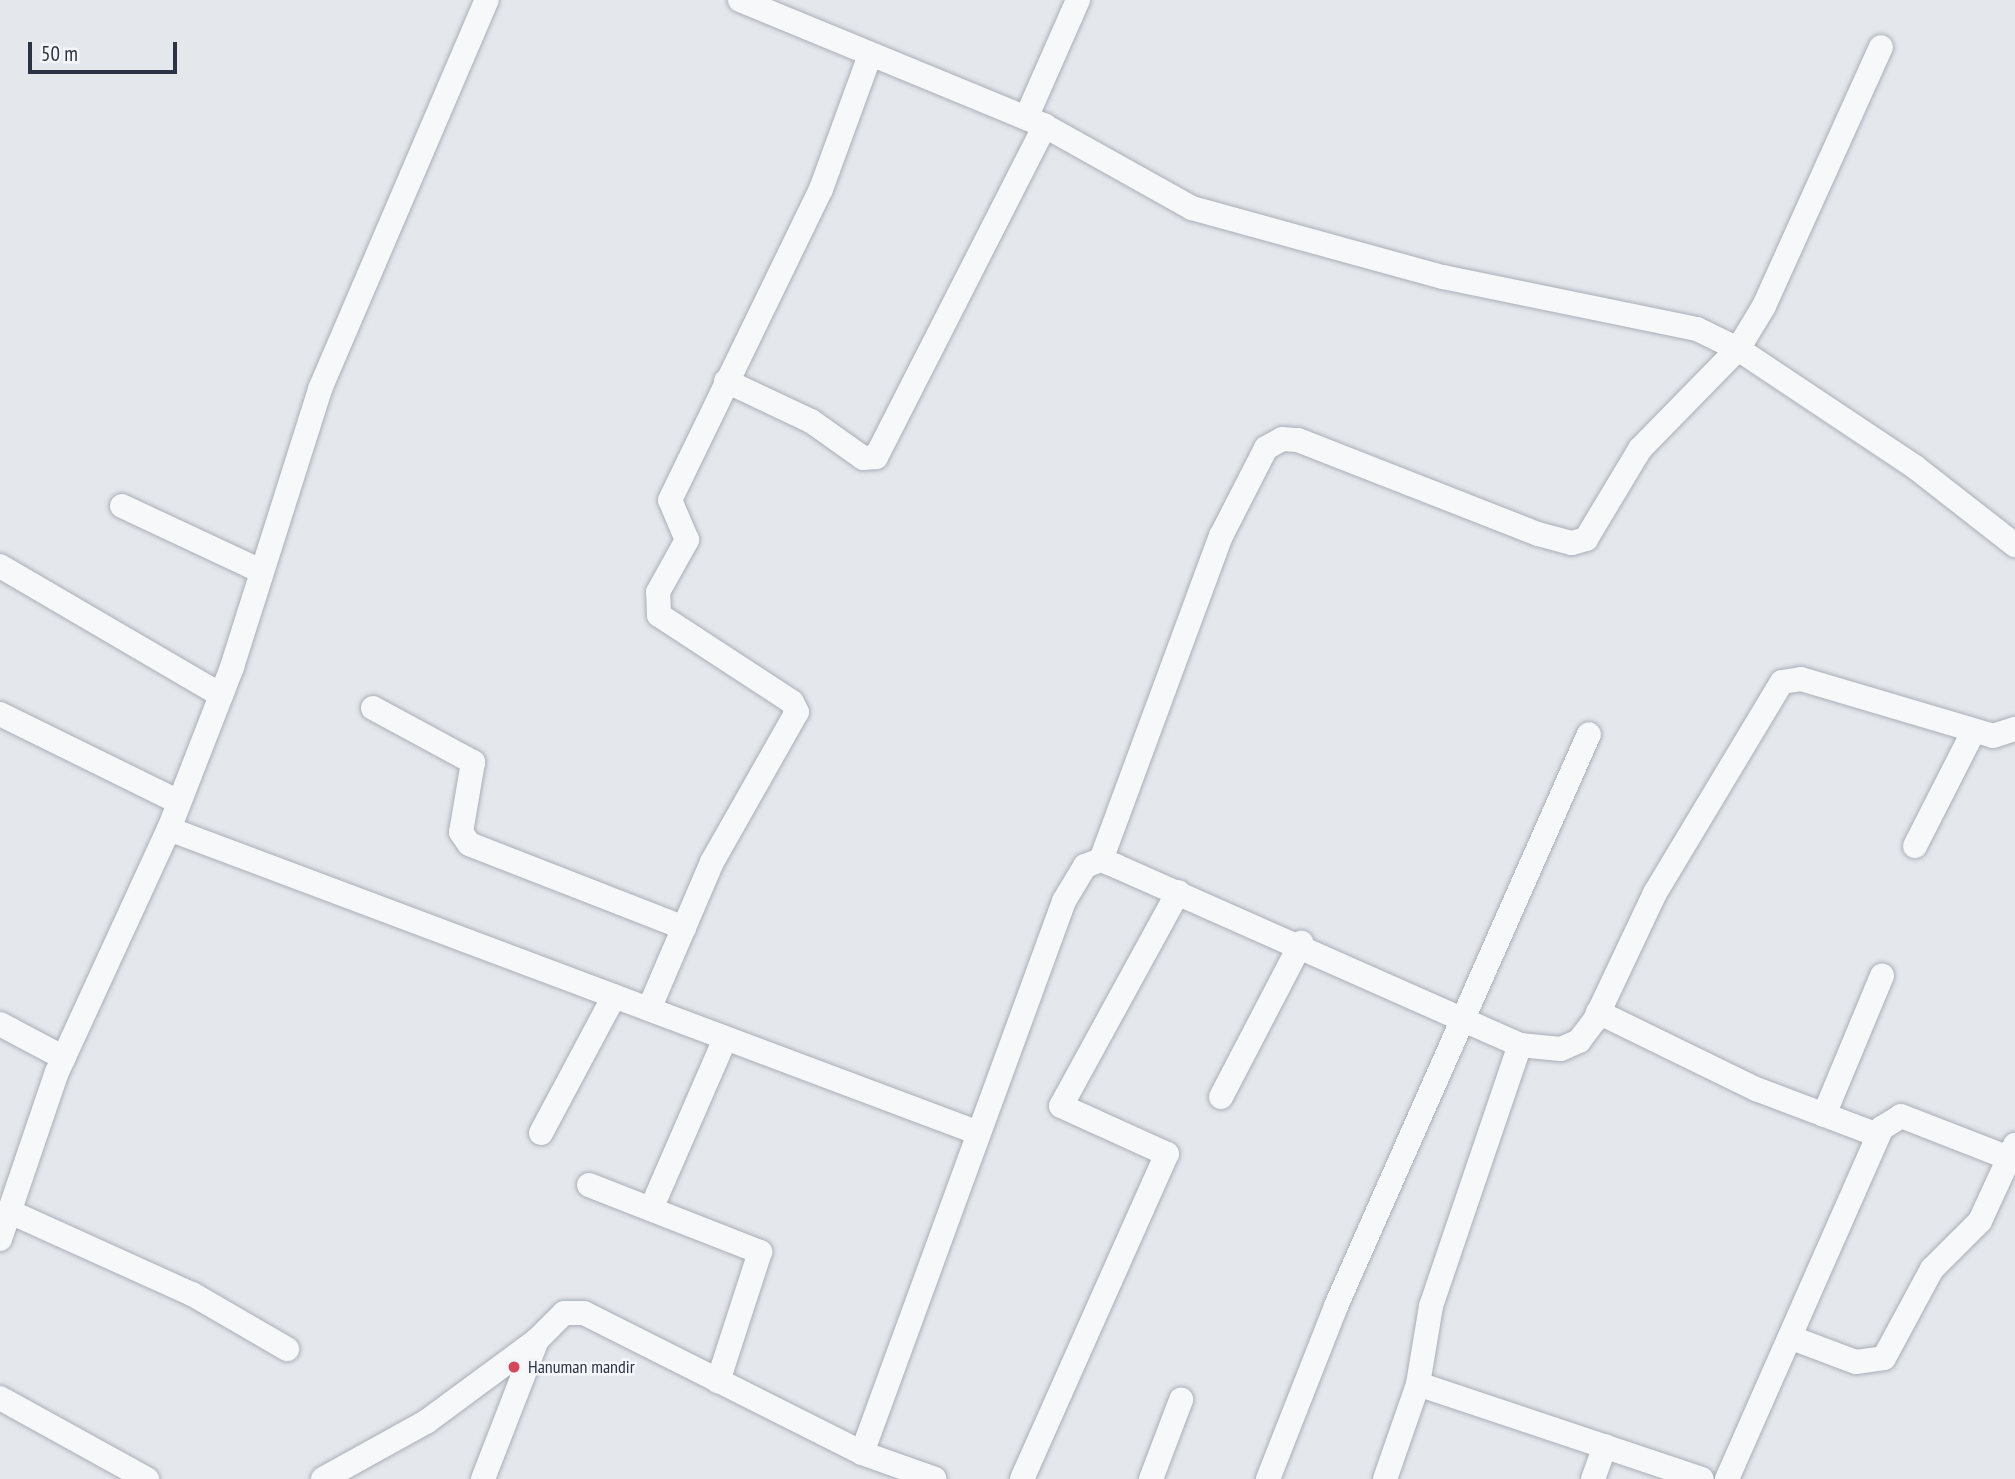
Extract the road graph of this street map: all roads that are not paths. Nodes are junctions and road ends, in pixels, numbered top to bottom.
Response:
1 (487, 0) edge
2 (740, 0) edge
3 (1077, 0) edge
4 (1881, 47) dead end
5 (870, 55) junction
6 (1035, 122) junction
7 (1738, 349) junction
8 (726, 381) junction
9 (122, 506) dead end
10 (2015, 545) edge
11 (0, 566) edge
12 (261, 570) junction
13 (221, 695) junction
14 (373, 708) dead end
15 (0, 714) edge
16 (2015, 729) edge
17 (1973, 732) junction
18 (1589, 733) dead end
19 (179, 802) junction
20 (169, 829) junction
21 (1914, 846) dead end
22 (1101, 860) junction
23 (1178, 892) junction
24 (684, 928) junction
25 (1301, 943) junction
26 (1882, 976) dead end
27 (614, 996) junction
28 (649, 1009) junction
29 (1598, 1012) junction
30 (1465, 1019) junction
31 (0, 1024) edge
32 (725, 1039) junction
33 (1520, 1045) junction
34 (64, 1058) junction
35 (1221, 1097) dead end
36 (1824, 1115) junction
37 (976, 1132) junction
38 (541, 1133) dead end
39 (1878, 1135) junction
40 (2012, 1152) edge
41 (589, 1185) dead end
42 (651, 1209) junction
43 (8, 1211) junction
44 (0, 1239) edge
45 (1791, 1338) junction
46 (537, 1340) junction
47 (287, 1349) dead end
48 (718, 1381) junction
49 (1418, 1384) junction
50 (0, 1398) edge
51 (1181, 1400) dead end
52 (1605, 1446) junction
53 (862, 1453) junction
54 (147, 1479) edge
55 (323, 1479) edge
56 (483, 1479) edge
57 (935, 1479) edge
58 (1022, 1479) edge
59 (1151, 1479) edge
60 (1268, 1479) edge
61 (1385, 1479) edge
62 (1592, 1479) edge
63 (1702, 1479) edge
64 (1727, 1479) edge

1 - 12 street
2 - 5 street
3 - 6 street
4 - 7 street
5 - 6 street
5 - 8 street
6 - 7 street
6 - 8 street
7 - 10 street
7 - 22 street
8 - 24 street
9 - 12 street
11 - 13 street
12 - 13 street
13 - 19 street
14 - 24 street
15 - 19 street
16 - 17 street
17 - 21 street
17 - 29 street
18 - 30 street
19 - 20 street
20 - 27 street
20 - 34 street
22 - 23 street
22 - 37 street
23 - 25 street
23 - 58 street
24 - 28 street
25 - 30 street
25 - 35 street
26 - 36 street
27 - 28 street
27 - 38 street
28 - 32 street
29 - 33 street
29 - 36 street
30 - 33 street
30 - 60 street
31 - 34 street
32 - 37 street
32 - 42 street
33 - 49 street
34 - 43 street
36 - 39 street
37 - 53 street
39 - 40 street
39 - 45 street
40 - 45 street
41 - 42 street
42 - 48 street
43 - 44 street
43 - 47 street
45 - 64 street
46 - 48 street
46 - 55 street
46 - 56 street
48 - 53 street
49 - 52 street
49 - 61 street
50 - 54 street
51 - 59 street
52 - 62 street
52 - 63 street
53 - 57 street

